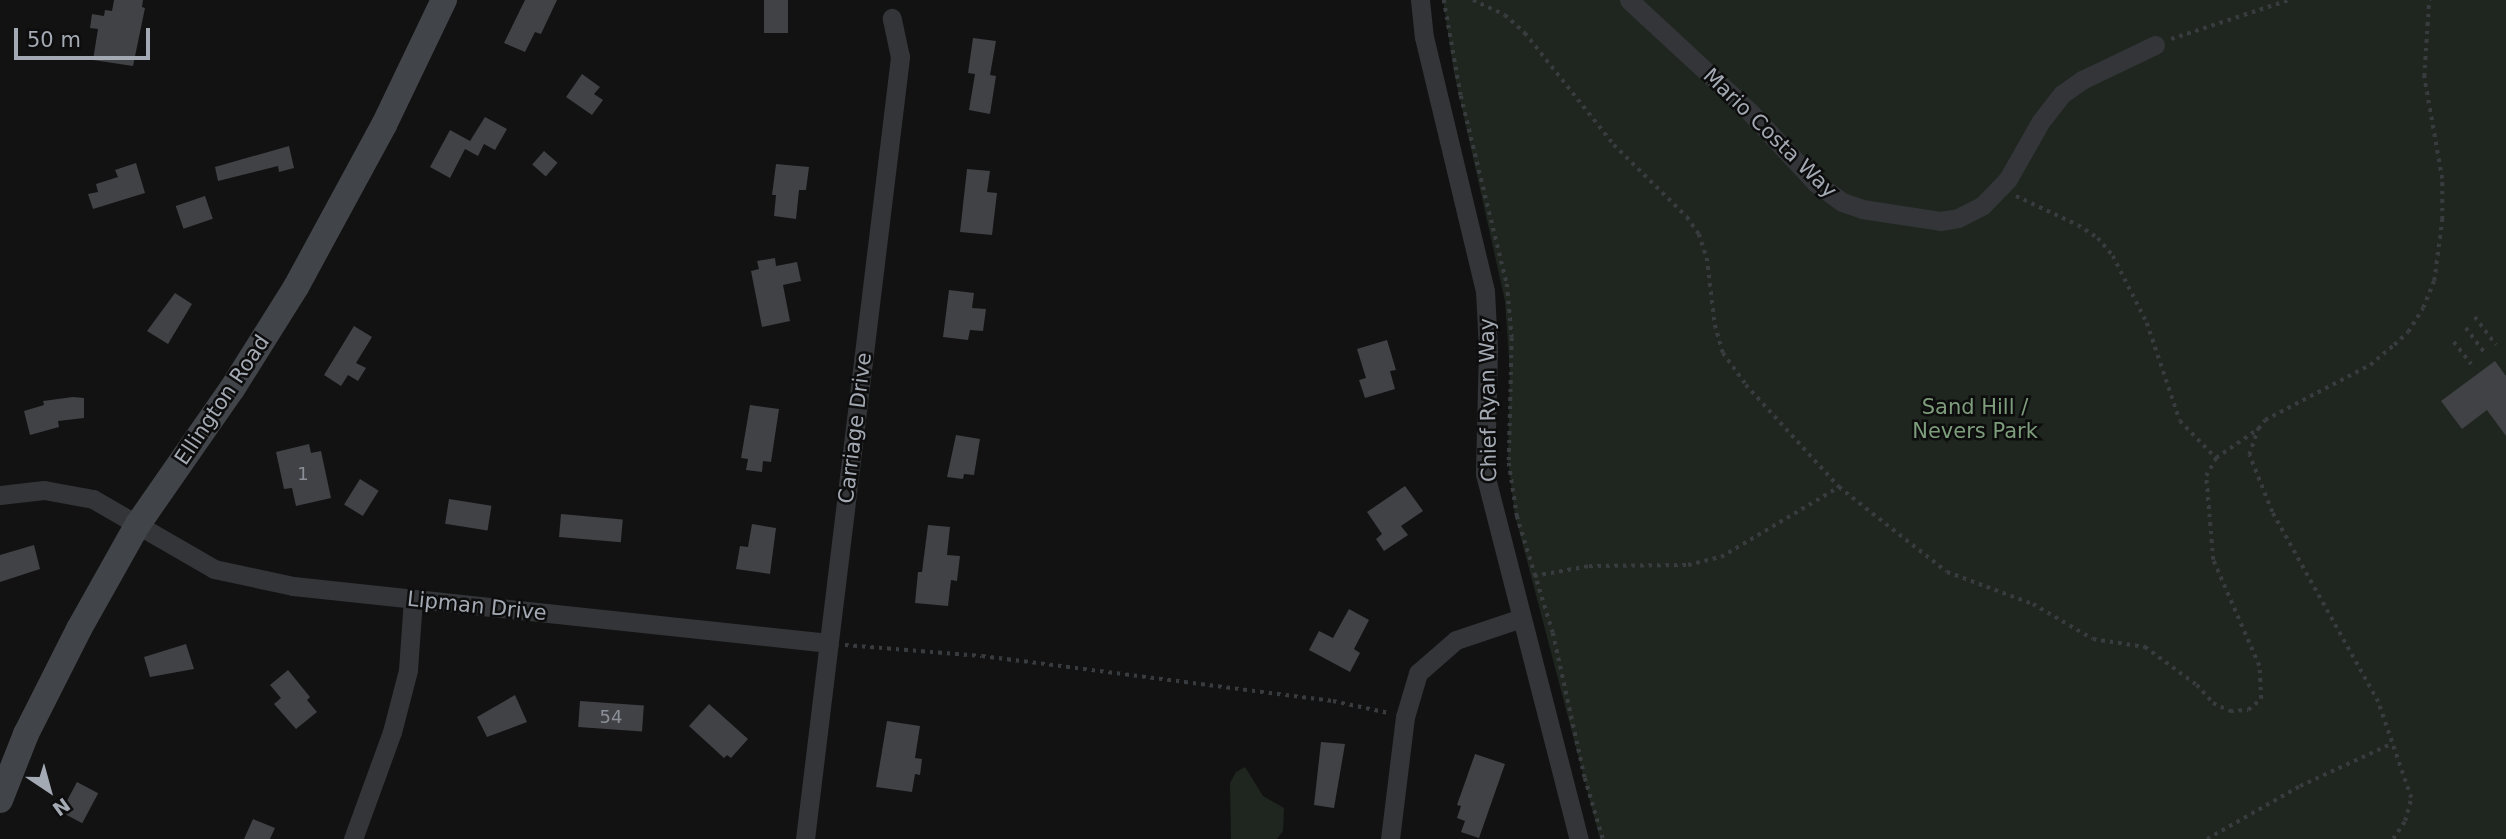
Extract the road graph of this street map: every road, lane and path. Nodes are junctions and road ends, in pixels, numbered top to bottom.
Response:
1 (444, 0) edge
2 (1420, 0) edge
3 (1444, 0) edge
4 (1473, 0) edge
5 (1629, 0) edge
6 (2289, 0) edge
7 (2429, 0) edge
8 (892, 18) dead end
9 (2155, 45) joint
10 (1997, 190) junction
11 (2475, 317) dead end
12 (2466, 328) dead end
13 (2454, 342) dead end
14 (2496, 345) dead end
15 (2484, 354) dead end
16 (2471, 364) dead end
17 (2258, 429) junction
18 (2216, 458) junction
19 (1839, 487) junction
20 (0, 495) edge
21 (138, 524) junction
22 (1536, 576) junction
23 (1512, 581) junction
24 (413, 599) junction
25 (1521, 618) junction
26 (829, 643) junction
27 (1405, 717) junction
28 (2393, 743) junction
29 (0, 800) edge
30 (353, 839) edge
31 (805, 839) edge
32 (1390, 839) edge
33 (1579, 839) edge
34 (1603, 839) edge
35 (2207, 839) edge
36 (2393, 839) edge

1 - 21 main road, Ellington Road
2 - 23 street, Chief Ryan Way
3 - 22 path
4 - 19 path
5 - 10 street, Mario Costa Way
6 - 9 path
7 - 17 path
8 - 26 street, Carriage Drive
9 - 10 street, Mario Costa Way
10 - 18 path
11 - 14 path
12 - 15 path
13 - 16 path
17 - 18 path
17 - 28 path
18 - 19 path
19 - 22 path
20 - 21 street, Lipman Drive
21 - 24 street, Lipman Drive
21 - 29 main road, Ellington Road
22 - 23 path
22 - 34 path
23 - 25 street, Chief Ryan Way
24 - 26 street, Lipman Drive
24 - 30 street
25 - 27 street
25 - 33 street, Chief Ryan Way
26 - 27 path
26 - 31 street, Carriage Drive
27 - 32 street
28 - 35 path
28 - 36 path

